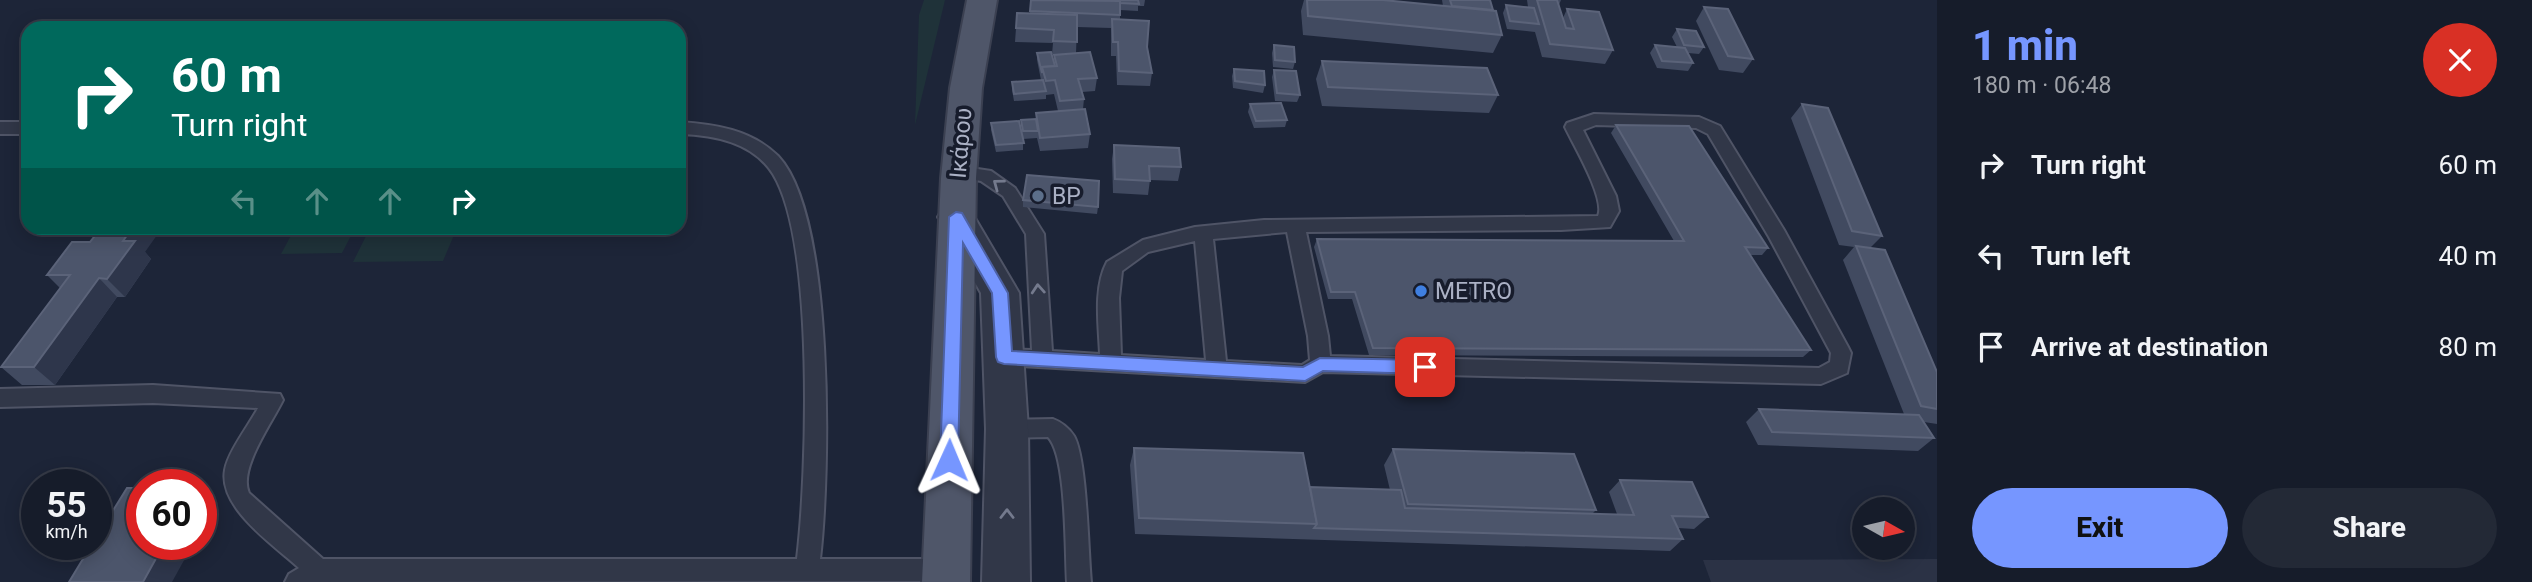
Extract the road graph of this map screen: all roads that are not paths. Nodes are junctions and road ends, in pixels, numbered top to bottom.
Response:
1 (982, 0) edge
2 (0, 128) edge
3 (21, 128) edge
4 (686, 129) edge
5 (958, 172) junction
6 (956, 217) junction
7 (1295, 225) junction
8 (1203, 233) junction
9 (1004, 357) junction
10 (1042, 357) junction
11 (1111, 362) junction
12 (1320, 364) junction
13 (1217, 369) junction
14 (0, 398) edge
15 (1007, 429) junction
16 (308, 576) edge
17 (807, 576) edge
18 (947, 576) edge
19 (1006, 582) edge
20 (1079, 582) edge

1 - 5 main road, Ικάρου
2 - 3 lane
4 - 17 lane
5 - 6 main road, Ικάρου
10 -> 5 lane
6 - 9 street
6 - 18 main road, Ικάρου
7 - 8 lane
7 - 12 lane
7 - 12 lane
8 - 11 lane
8 - 13 lane
9 - 10 lane
9 - 15 street
10 - 11 lane
11 - 13 lane
12 - 13 lane
14 - 16 lane
19 -> 15 street
15 - 20 lane
16 - 17 lane
17 - 18 lane

